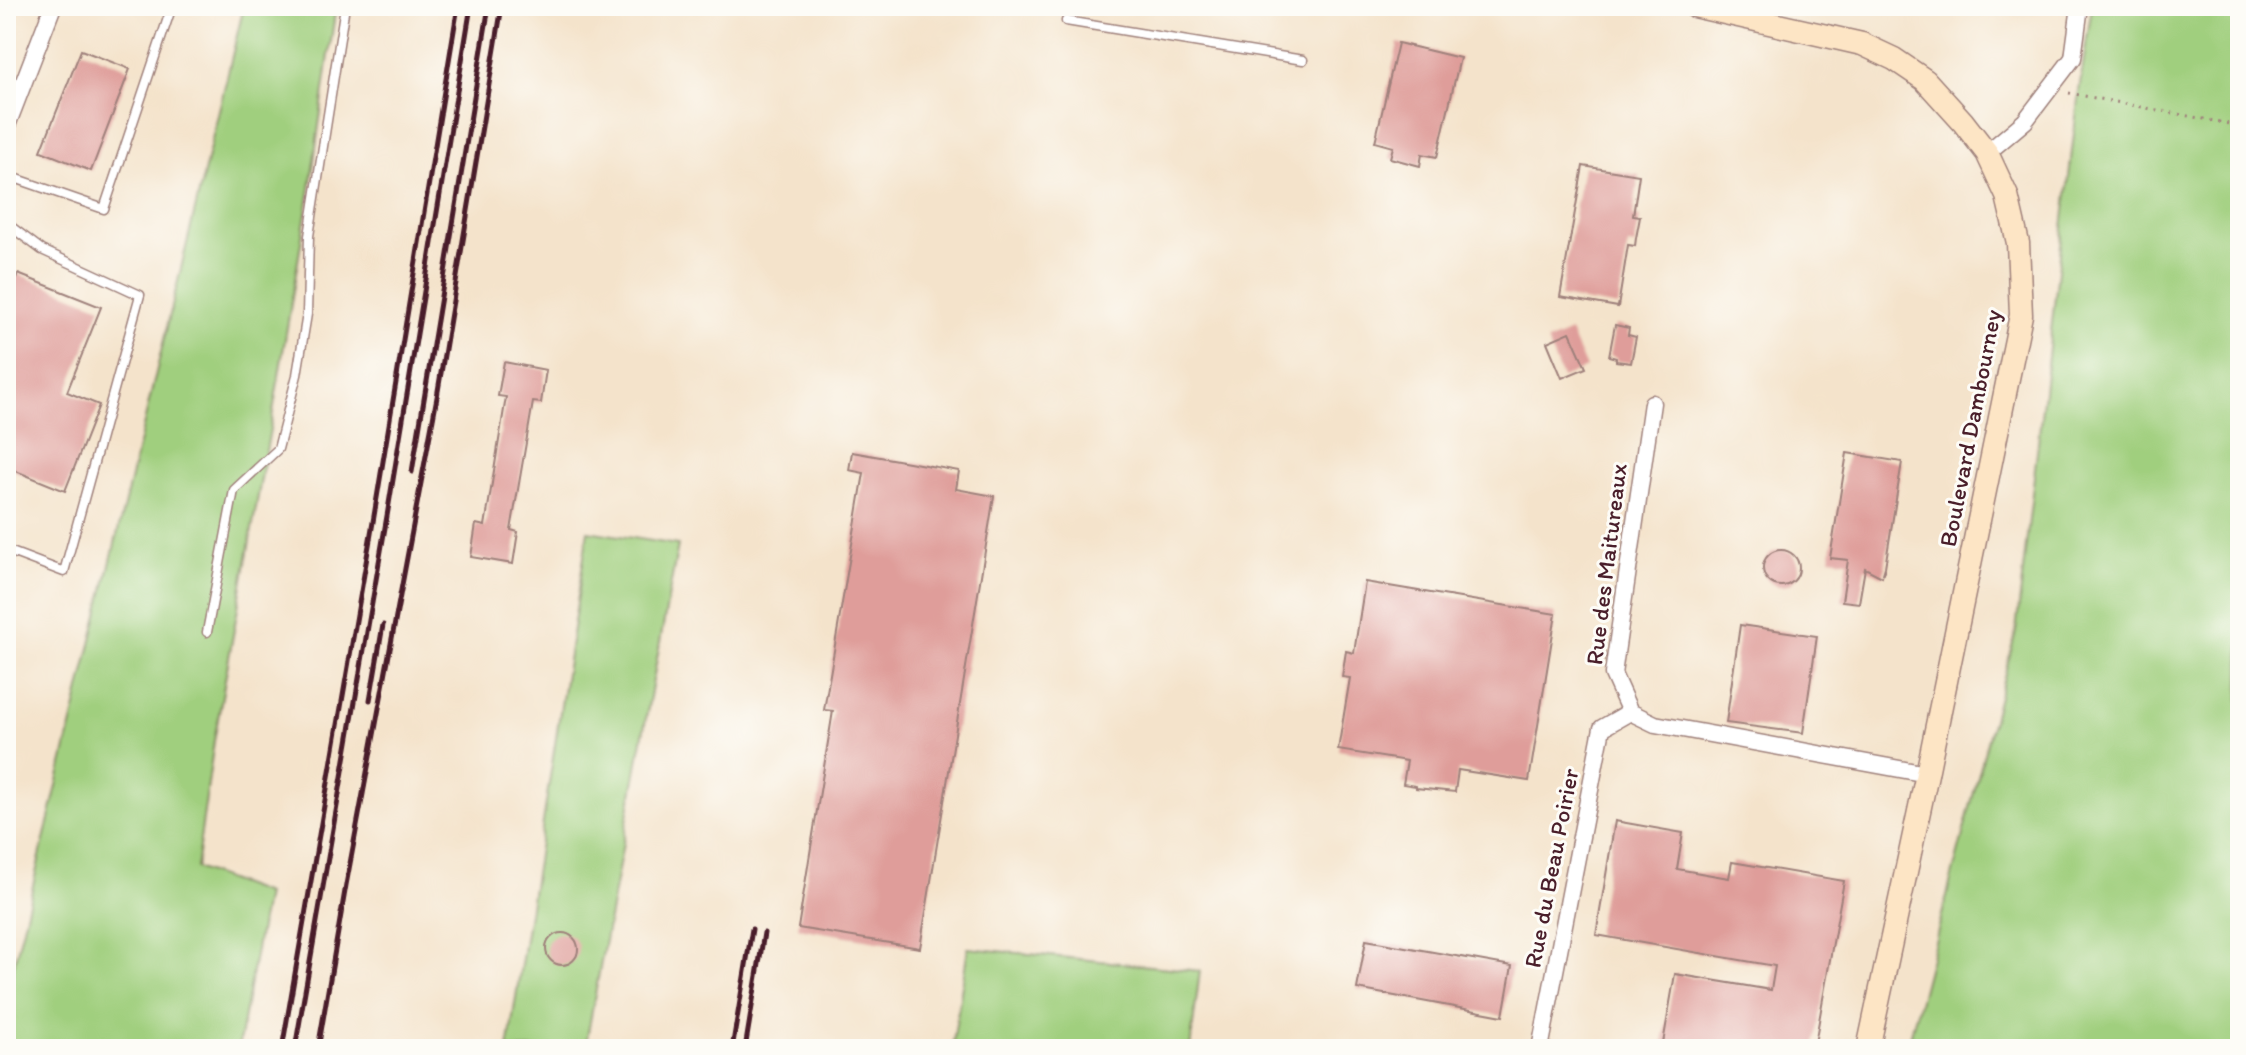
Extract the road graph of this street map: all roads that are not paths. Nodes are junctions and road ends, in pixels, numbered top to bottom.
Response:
1 (53, 6) edge
2 (172, 6) edge
3 (345, 6) edge
4 (1694, 6) edge
5 (2080, 6) edge
6 (1066, 21) dead end
7 (1303, 60) dead end
8 (6, 128) edge
9 (1987, 153) junction
10 (6, 175) edge
11 (6, 223) edge
12 (1652, 403) dead end
13 (6, 550) edge
14 (207, 632) dead end
15 (1630, 712) junction
16 (1927, 774) junction
17 (1540, 1049) edge
18 (1868, 1049) edge

1 - 8 street
2 - 10 lane
3 - 14 lane
4 - 9 street, Boulevard Dambourney
5 - 9 street
6 - 7 lane
9 - 16 street, Boulevard Dambourney
11 - 13 lane
12 - 15 street, Rue des Maitureaux
15 - 16 street
15 - 17 street, Rue du Beau Poirier
16 - 18 street, Boulevard Dambourney

